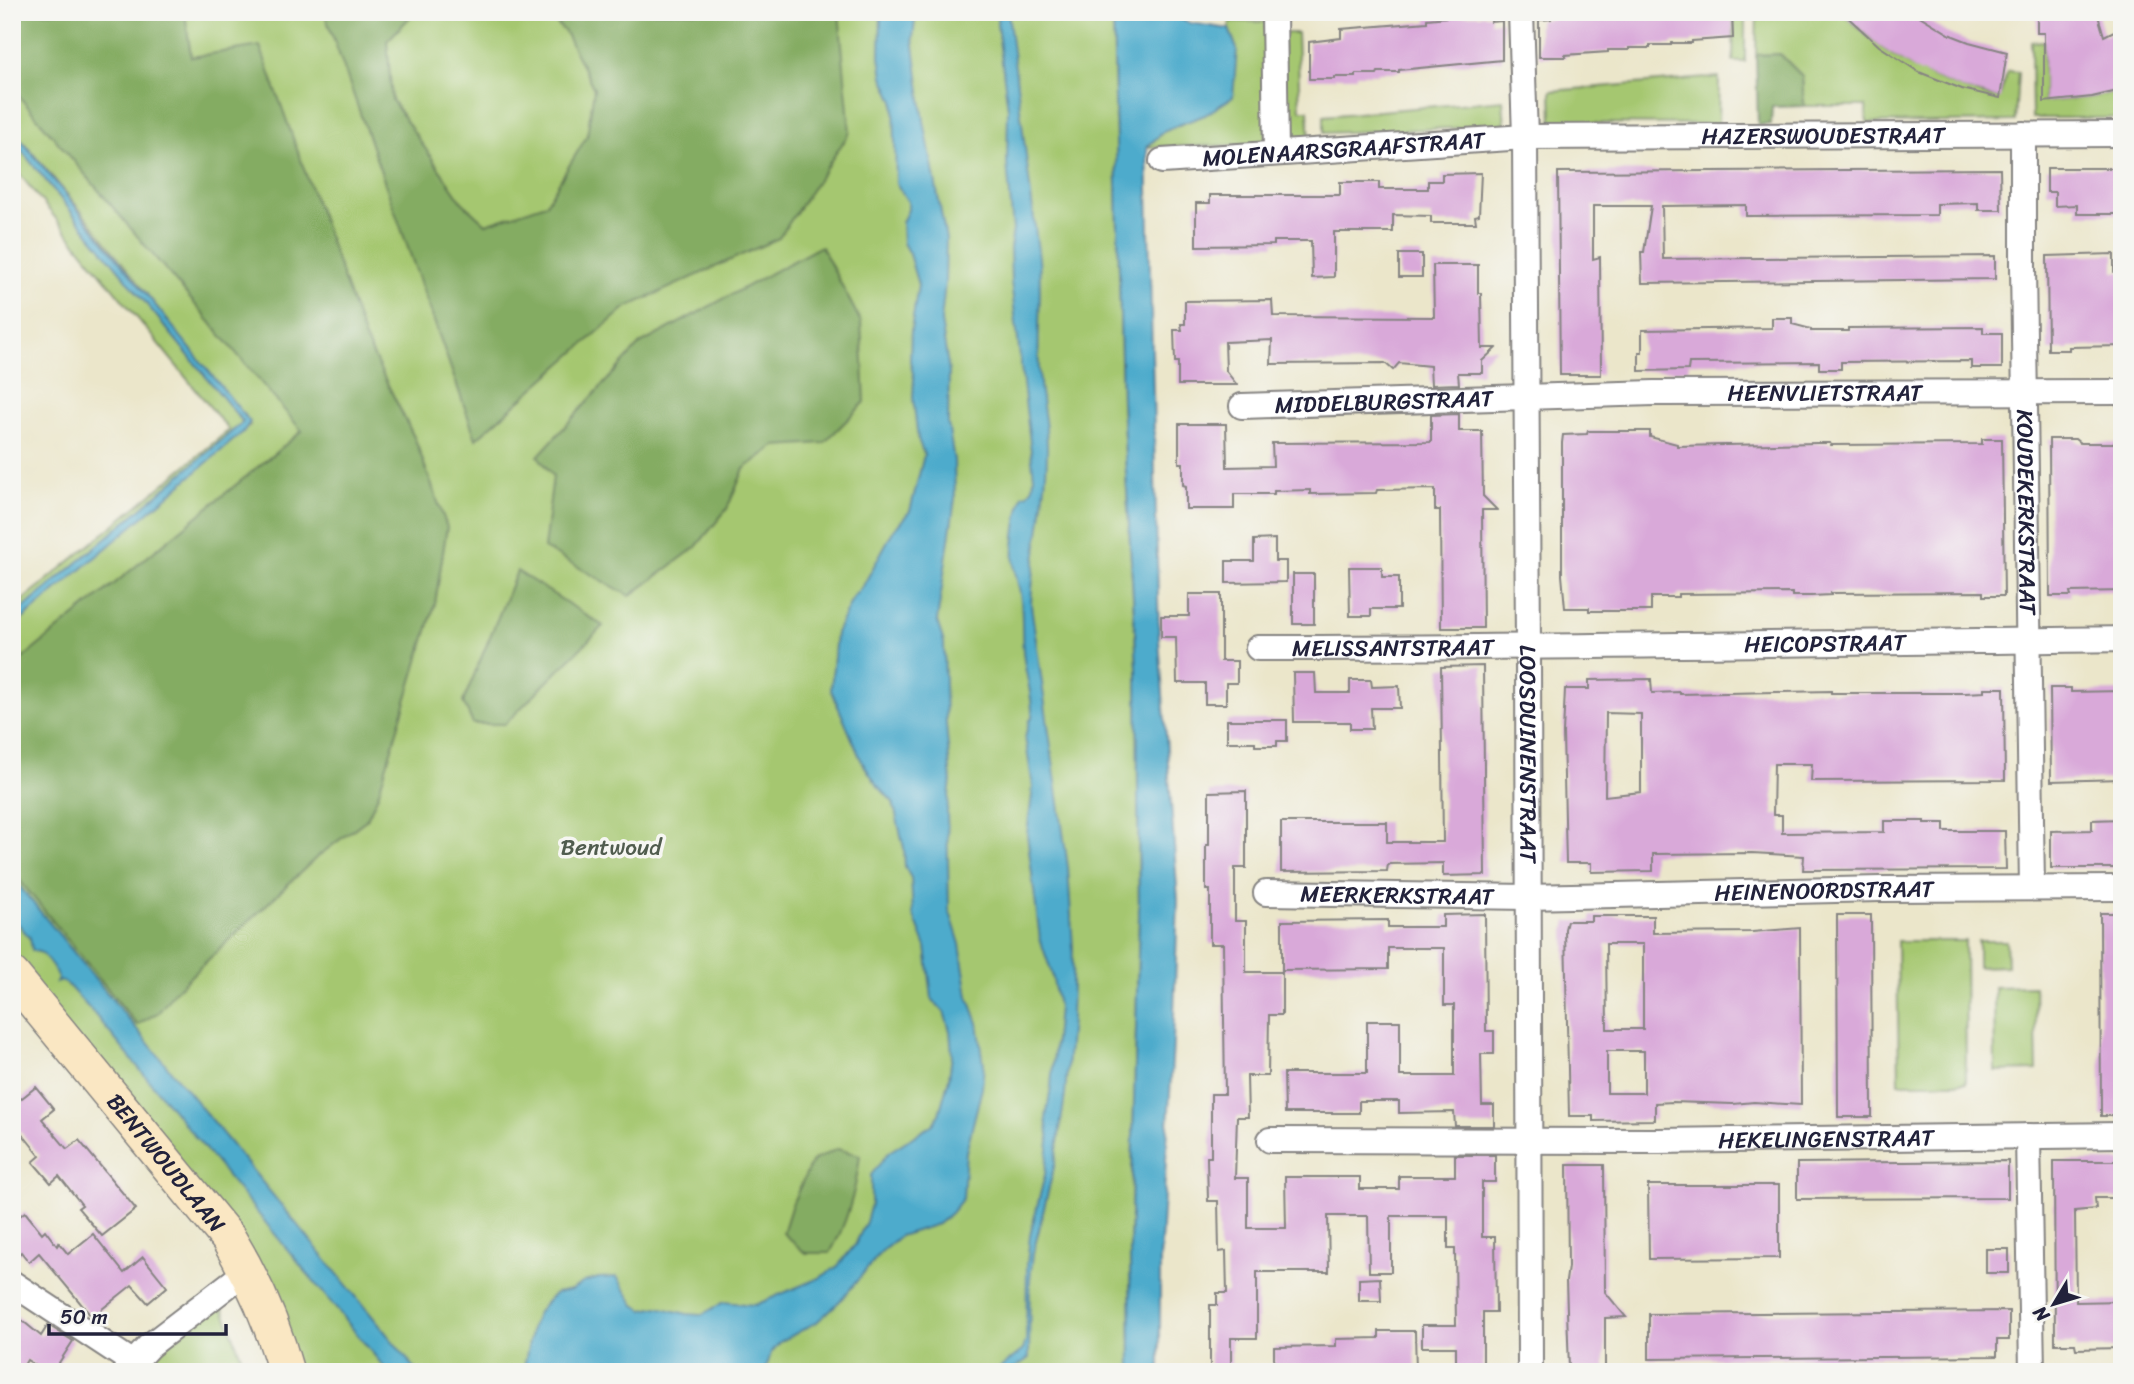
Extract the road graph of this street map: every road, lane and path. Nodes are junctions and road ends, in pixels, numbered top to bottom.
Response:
1 (1274, 12) edge
2 (1521, 12) edge
3 (2023, 134) junction
4 (2122, 134) edge
5 (1525, 137) junction
6 (1276, 152) junction
7 (1162, 161) dead end
8 (2025, 392) junction
9 (2122, 392) edge
10 (1526, 397) junction
11 (1242, 406) dead end
12 (2122, 639) edge
13 (2028, 640) junction
14 (1258, 648) dead end
15 (1528, 648) junction
16 (2032, 888) junction
17 (2122, 888) edge
18 (1266, 893) dead end
19 (1528, 897) junction
20 (12, 975) edge
21 (2122, 1135) edge
22 (2028, 1136) junction
23 (1270, 1140) dead end
24 (1530, 1142) junction
25 (248, 1270) junction
26 (12, 1283) edge
27 (128, 1367) edge
28 (286, 1372) edge
29 (1530, 1372) edge
30 (2032, 1372) edge

1 - 6 street
2 - 5 street, LOOSDUINENSTRAAT
3 - 4 street, HAZERSWOUDESTRAAT
3 - 5 street, HAZERSWOUDESTRAAT
3 - 8 street, KOUDEKERKSTRAAT
5 - 6 street, MOLENAARSGRAAFSTRAAT
5 - 10 street, LOOSDUINENSTRAAT
6 - 7 street, MOLENAARSGRAAFSTRAAT
8 - 9 street, HEENVLIETSTRAAT
8 - 10 street, HEENVLIETSTRAAT
8 - 13 street, KOUDEKERKSTRAAT
10 - 11 street, MIDDELBURGSTRAAT
10 - 15 street, LOOSDUINENSTRAAT
12 - 13 street, HEICOPSTRAAT
13 - 15 street, HEICOPSTRAAT
13 - 16 street, KOUDEKERKSTRAAT
14 - 15 street, MELISSANTSTRAAT
15 - 19 street, LOOSDUINENSTRAAT
16 - 17 street, HEINENOORDSTRAAT
16 - 19 street, HEINENOORDSTRAAT
18 - 19 street, MEERKERKSTRAAT
19 - 24 street, LOOSDUINENSTRAAT
20 - 25 main road, BENTWOUDLAAN
21 - 22 street, HEKELINGENSTRAAT
22 - 24 street, HEKELINGENSTRAAT
22 - 30 street
23 - 24 street, HEKELINGENSTRAAT
24 - 29 street, LOOSDUINENSTRAAT
25 - 27 street
25 - 28 main road, BENTWOUDLAAN
26 - 27 street

